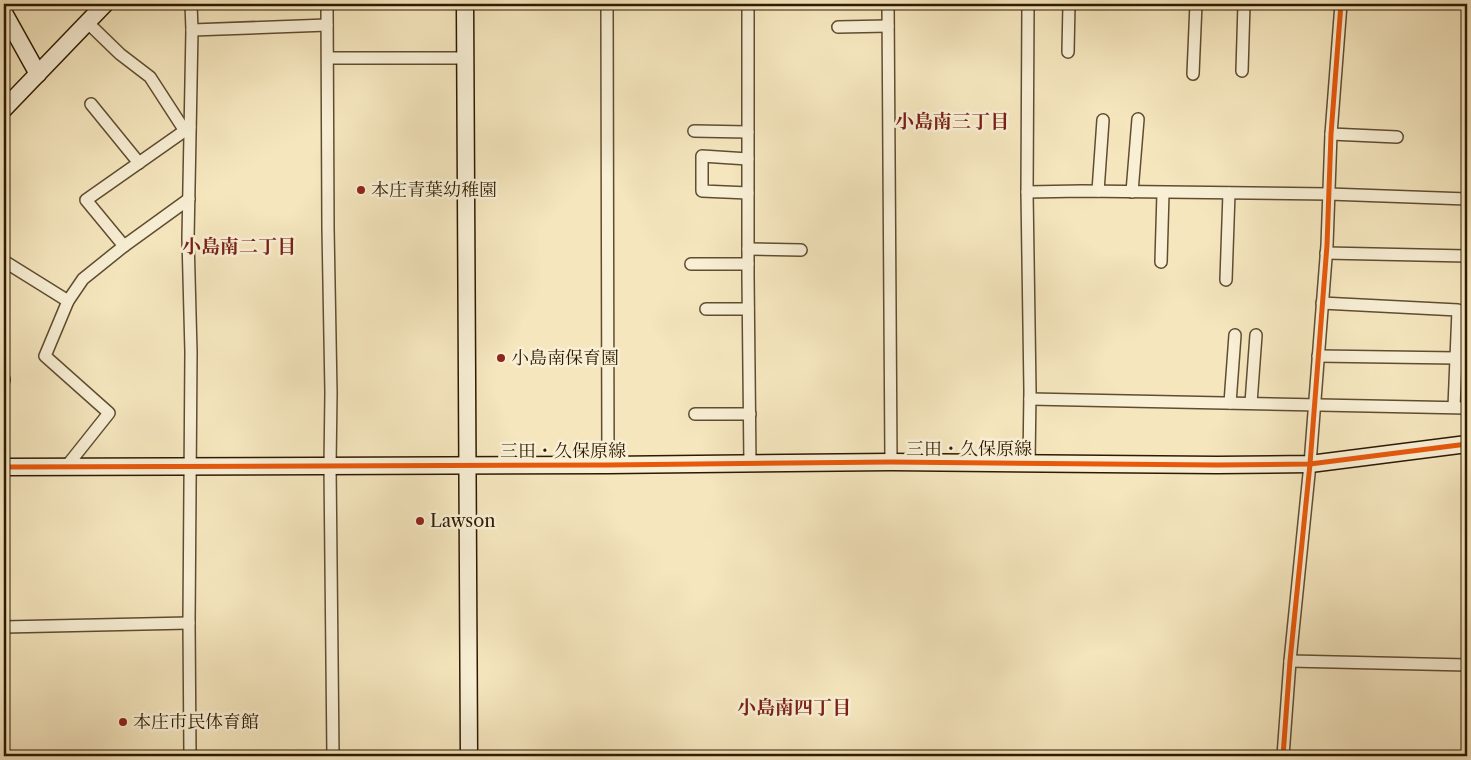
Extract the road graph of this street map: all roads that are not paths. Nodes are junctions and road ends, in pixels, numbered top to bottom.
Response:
1 (105, 4) edge
2 (191, 4) edge
3 (327, 4) edge
4 (465, 4) edge
5 (607, 4) edge
6 (748, 4) edge
7 (888, 4) edge
8 (1028, 4) edge
9 (1069, 4) edge
10 (1196, 4) edge
11 (1244, 4) edge
12 (1340, 4) edge
13 (4, 14) edge
14 (88, 22) junction
15 (327, 25) junction
16 (888, 26) junction
17 (838, 27) dead end
18 (192, 30) junction
19 (1068, 52) dead end
20 (328, 58) junction
21 (466, 58) junction
22 (1242, 71) dead end
23 (38, 74) junction
24 (1193, 74) dead end
25 (91, 104) dead end
26 (4, 109) edge
27 (1138, 119) dead end
28 (1103, 120) dead end
29 (188, 129) junction
30 (694, 131) dead end
31 (748, 132) junction
32 (1331, 134) junction
33 (1397, 136) dead end
34 (748, 159) junction
35 (139, 163) junction
36 (1098, 191) junction
37 (748, 192) junction
38 (1026, 192) junction
39 (1132, 192) junction
40 (1163, 193) junction
41 (1229, 193) junction
42 (1329, 194) junction
43 (189, 199) junction
44 (1467, 199) edge
45 (124, 246) junction
46 (748, 249) junction
47 (801, 250) dead end
48 (1326, 253) junction
49 (1467, 256) edge
50 (1161, 262) dead end
51 (691, 264) dead end
52 (748, 264) junction
53 (4, 265) edge
54 (1226, 280) dead end
55 (68, 301) junction
56 (1322, 303) junction
57 (706, 309) dead end
58 (748, 309) junction
59 (1235, 335) dead end
60 (1256, 335) dead end
61 (1318, 356) junction
62 (1456, 358) junction
63 (1030, 398) junction
64 (1230, 403) junction
65 (1251, 403) junction
66 (1314, 404) junction
67 (1454, 407) junction
68 (1467, 408) edge
69 (695, 414) dead end
70 (750, 414) junction
71 (1467, 444) edge
72 (891, 462) junction
73 (1029, 463) junction
74 (750, 464) junction
75 (1310, 464) junction
76 (468, 465) junction
77 (608, 465) junction
78 (190, 466) junction
79 (330, 466) junction
80 (4, 467) edge
81 (66, 467) junction
82 (189, 623) junction
83 (4, 627) edge
84 (1290, 661) junction
85 (1467, 665) edge
86 (190, 756) edge
87 (333, 756) edge
88 (469, 756) edge
89 (1283, 756) edge

1 - 14 street
2 - 18 street
3 - 15 street
4 - 21 street
5 - 77 street
6 - 31 street
7 - 16 street
8 - 38 street
9 - 19 street
10 - 24 street
11 - 22 street
12 - 32 street
13 - 23 street
14 - 23 street
14 - 29 street
15 - 18 street
15 - 20 street
16 - 17 street
16 - 72 street
18 - 29 street
20 - 21 street
20 - 79 street
21 - 76 street
23 - 26 street
25 - 35 street
27 - 39 street
28 - 36 street
29 - 35 street
29 - 43 street
30 - 31 street
31 - 34 street
32 - 33 street
32 - 42 street
34 - 37 street
34 - 37 street
35 - 45 street
36 - 38 street
36 - 39 street
37 - 46 street
38 - 63 street
39 - 40 street
40 - 41 street
40 - 50 street
41 - 42 street
41 - 54 street
42 - 44 street
42 - 48 street
43 - 45 street
43 - 78 street
45 - 55 street
46 - 47 street
46 - 52 street
48 - 49 street
48 - 56 street
51 - 52 street
52 - 58 street
53 - 55 street
55 - 81 street
56 - 61 street
56 - 62 street
57 - 58 street
58 - 70 street
59 - 64 street
60 - 65 street
61 - 62 street
61 - 66 street
62 - 67 street
63 - 64 street
63 - 73 street
64 - 65 street
65 - 66 street
66 - 67 street
66 - 75 street
67 - 68 street
69 - 70 street
70 - 74 street
71 - 75 street, 三田・久保原線
72 - 73 street, 三田・久保原線
72 - 74 street, 三田・久保原線
73 - 75 street, 三田・久保原線
74 - 77 street, 三田・久保原線
75 - 84 street
76 - 77 street, 三田・久保原線
76 - 79 street, 三田・久保原線
76 - 88 street
78 - 79 street, 三田・久保原線
78 - 81 street, 三田・久保原線
78 - 82 street
79 - 87 street
80 - 81 street, 三田・久保原線
82 - 83 street
82 - 86 street
84 - 85 street
84 - 89 street

